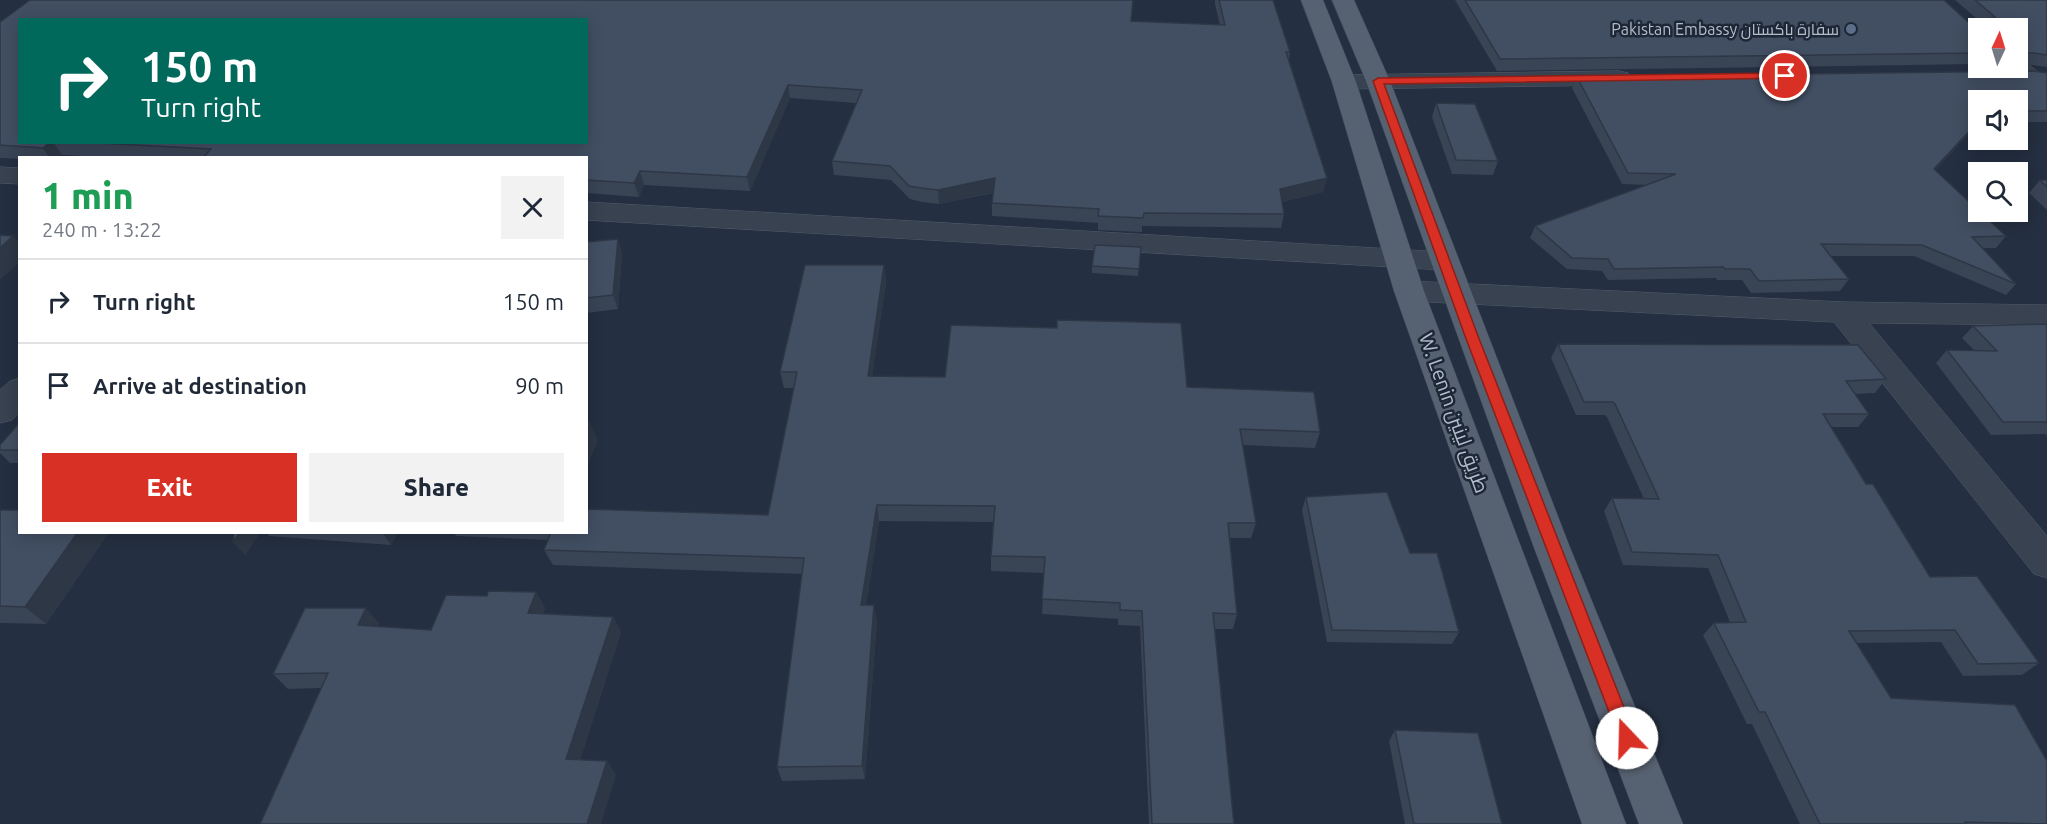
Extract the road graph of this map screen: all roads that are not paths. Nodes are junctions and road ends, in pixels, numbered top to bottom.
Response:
1 (1312, 0) edge
2 (1343, 0) edge
3 (2028, 77) edge
4 (1642, 78) edge
5 (1378, 81) junction
6 (1344, 82) junction
7 (2047, 93) edge
8 (0, 175) edge
9 (18, 176) edge
10 (588, 212) edge
11 (1401, 259) junction
12 (1444, 261) junction
13 (1409, 291) junction
14 (1456, 294) junction
15 (1843, 312) junction
16 (2047, 315) edge
17 (18, 392) edge
18 (0, 411) edge
19 (1502, 542) junction
20 (1551, 545) junction
21 (2047, 563) edge
22 (1604, 824) edge
23 (1661, 824) edge

1 - 6 main road, W. Lenin طريق لينين
2 - 5 main road
3 - 7 street
4 - 5 street
5 - 6 street
5 - 12 main road
6 - 11 main road, W. Lenin طريق لينين
8 - 9 street
10 - 11 street
11 - 12 street
11 - 13 main road, W. Lenin طريق لينين
12 - 14 main road
13 - 14 street
13 - 19 main road, W. Lenin طريق لينين
14 - 15 street
14 - 20 main road
15 - 16 street
15 - 21 street
17 - 18 street
19 - 20 main road
19 - 22 main road, W. Lenin طريق لينين
20 - 23 main road

